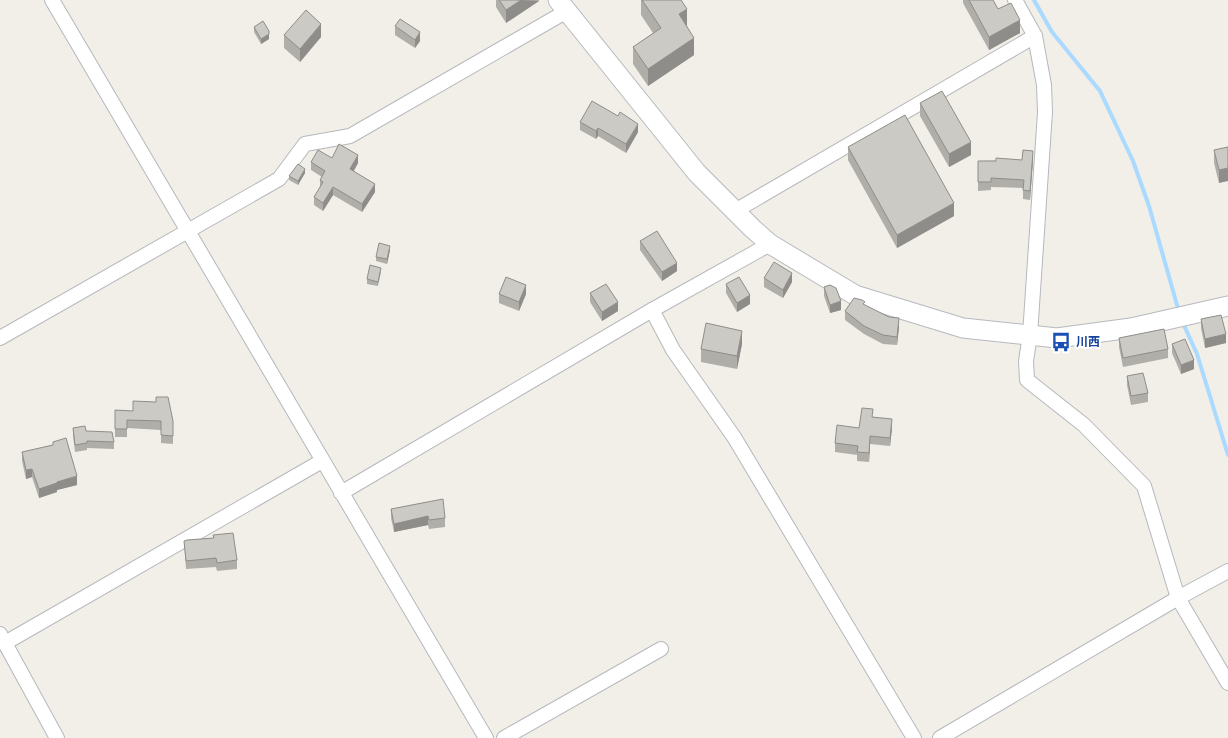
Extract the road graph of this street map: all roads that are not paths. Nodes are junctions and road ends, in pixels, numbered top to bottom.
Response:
1 (52, 0) edge
2 (1015, 0) edge
3 (562, 6) edge
4 (1035, 36) junction
5 (735, 211) junction
6 (188, 230) junction
7 (770, 244) junction
8 (1228, 306) edge
9 (652, 310) junction
10 (1030, 335) junction
11 (0, 338) edge
12 (322, 461) junction
13 (341, 493) junction
14 (1228, 570) edge
15 (1178, 598) junction
16 (2, 639) edge
17 (661, 649) dead end
18 (1228, 682) edge
19 (56, 738) edge
20 (486, 738) edge
21 (504, 738) edge
22 (914, 738) edge
23 (940, 738) edge

1 - 6 street
2 - 4 street
3 - 5 street
3 - 6 street
4 - 5 street
4 - 10 street
5 - 7 street
6 - 11 street
6 - 12 street
7 - 9 street
7 - 10 street
8 - 10 street
9 - 13 street
9 - 22 street
10 - 15 street
12 - 13 street
12 - 16 street
13 - 20 street
14 - 15 street
15 - 18 street
15 - 23 street
16 - 19 street
17 - 21 street

